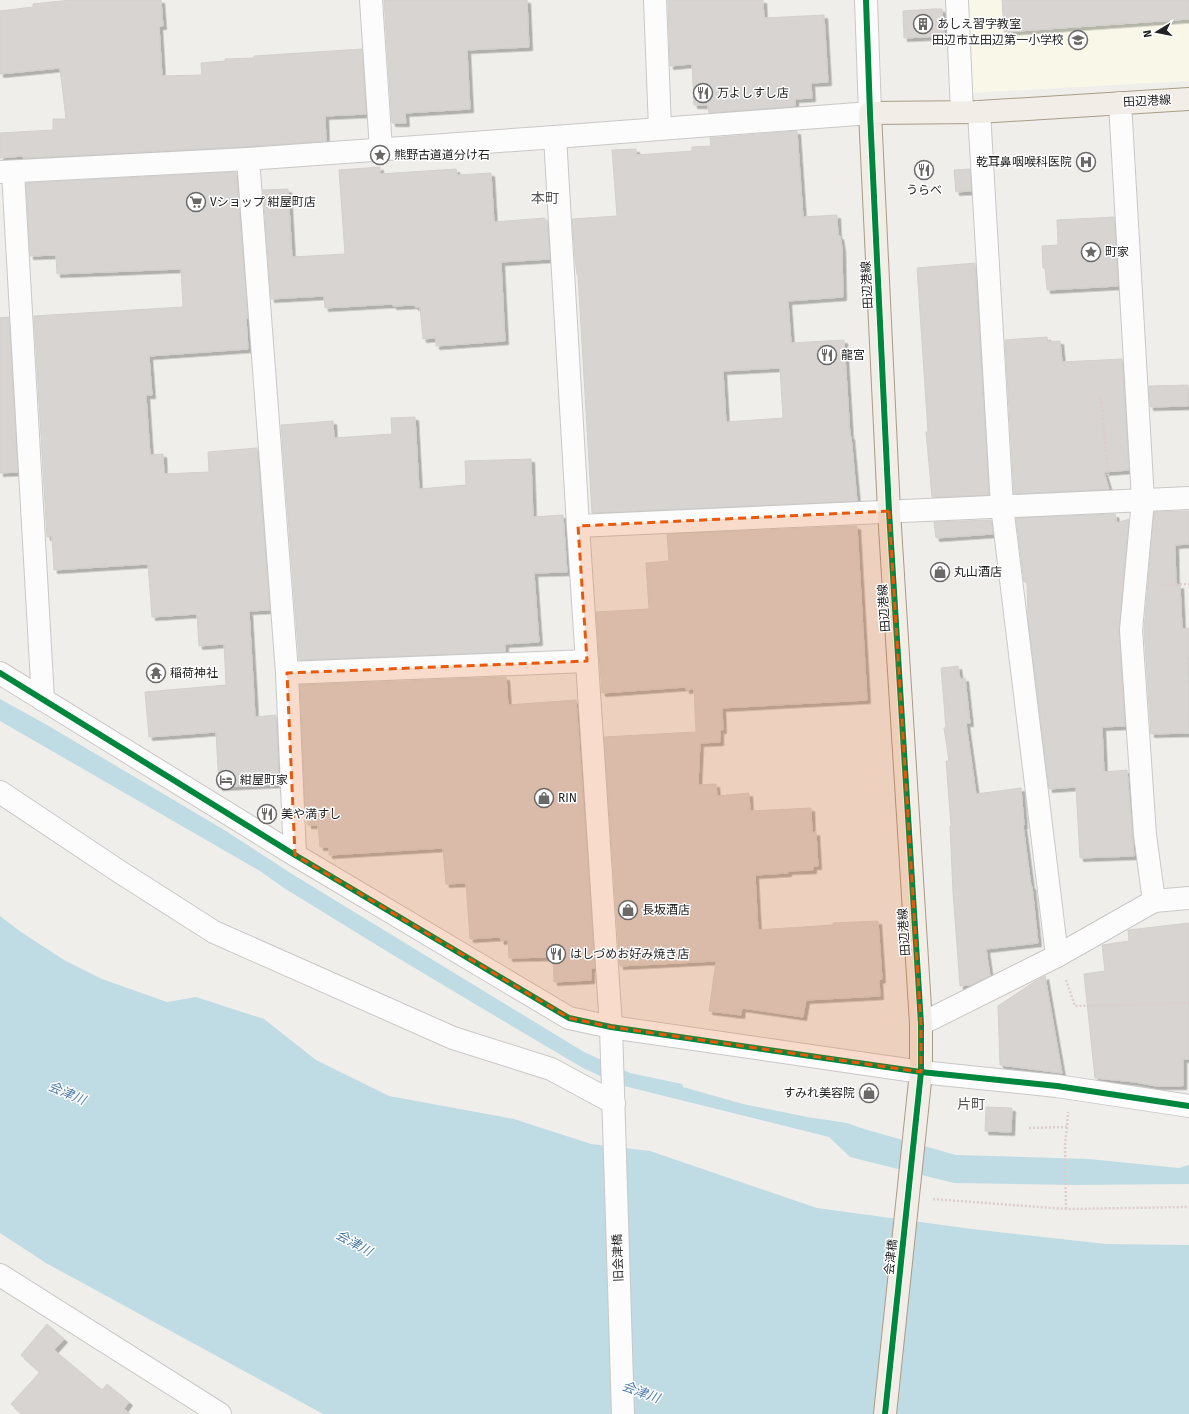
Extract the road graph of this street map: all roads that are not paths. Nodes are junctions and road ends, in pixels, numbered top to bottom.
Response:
1 (370, 0) edge
2 (655, 0) edge
3 (866, 0) edge
4 (957, 0) edge
5 (1189, 99) edge
6 (1120, 103) junction
7 (971, 112) junction
8 (870, 113) junction
9 (660, 128) junction
10 (555, 138) junction
11 (381, 149) junction
12 (248, 159) junction
13 (6, 172) edge
14 (1189, 498) edge
15 (1142, 500) junction
16 (1002, 506) junction
17 (889, 511) junction
18 (578, 526) junction
19 (587, 661) junction
20 (0, 673) edge
21 (287, 673) junction
22 (43, 700) junction
23 (0, 792) edge
24 (294, 855) junction
25 (1189, 898) edge
26 (1154, 901) junction
27 (1057, 956) junction
28 (921, 1024) junction
29 (611, 1028) junction
30 (922, 1072) junction
31 (919, 1102) joint
32 (614, 1103) junction
33 (1189, 1106) edge
34 (0, 1275) edge
35 (220, 1414) edge
36 (623, 1414) edge
37 (885, 1414) edge

1 - 11 street
2 - 9 street
3 - 8 street
4 - 7 street
5 - 6 main road, 田辺港線
6 - 7 main road, 田辺港線
6 - 15 street
7 - 8 main road, 田辺港線
7 - 16 street
8 - 9 street
8 - 17 main road, 田辺港線
9 - 10 street
10 - 11 street
10 - 18 street, 旧会津橋
11 - 12 street
12 - 13 street
12 - 21 street
13 - 22 street
14 - 15 street
15 - 16 street
15 - 26 street
16 - 17 street
16 - 27 street
17 - 18 street
17 - 28 main road, 田辺港線
18 - 19 street, 旧会津橋
19 - 21 street
19 - 29 street, 旧会津橋
20 - 22 street
21 - 24 street
22 - 24 street
23 - 32 street
24 - 29 street
25 - 26 street
26 - 27 street
27 - 28 street
28 - 30 main road, 田辺港線
29 - 30 street
29 - 32 street, 旧会津橋
30 - 31 main road, 田辺港線
30 - 33 street
31 - 37 main road, 会津橋
32 - 36 street, 旧会津橋
34 - 35 street

